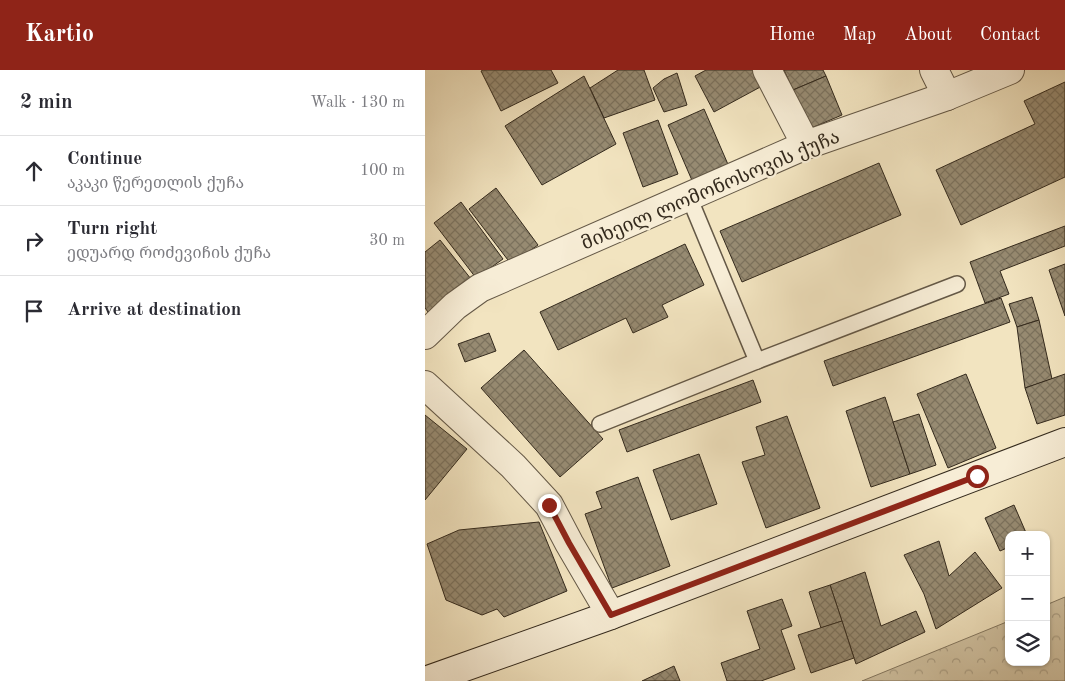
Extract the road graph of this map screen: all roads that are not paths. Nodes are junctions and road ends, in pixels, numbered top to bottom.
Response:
1 (767, 70) edge
2 (934, 70) edge
3 (1010, 70) edge
4 (947, 96) junction
5 (805, 145) junction
6 (689, 196) junction
7 (957, 284) dead end
8 (425, 335) edge
9 (757, 361) junction
10 (425, 385) edge
11 (600, 424) dead end
12 (1065, 442) edge
13 (611, 615) junction
14 (425, 681) edge

1 - 5 street
2 - 4 street
3 - 4 street, მიხეილ ლომონოსოვის ქუჩა
4 - 5 street, მიხეილ ლომონოსოვის ქუჩა
5 - 6 street, მიხეილ ლომონოსოვის ქუჩა
6 - 8 street, მიხეილ ლომონოსოვის ქუჩა
6 - 9 lane
7 - 9 lane
9 - 11 lane
10 - 13 street
12 - 13 street
13 - 14 street

